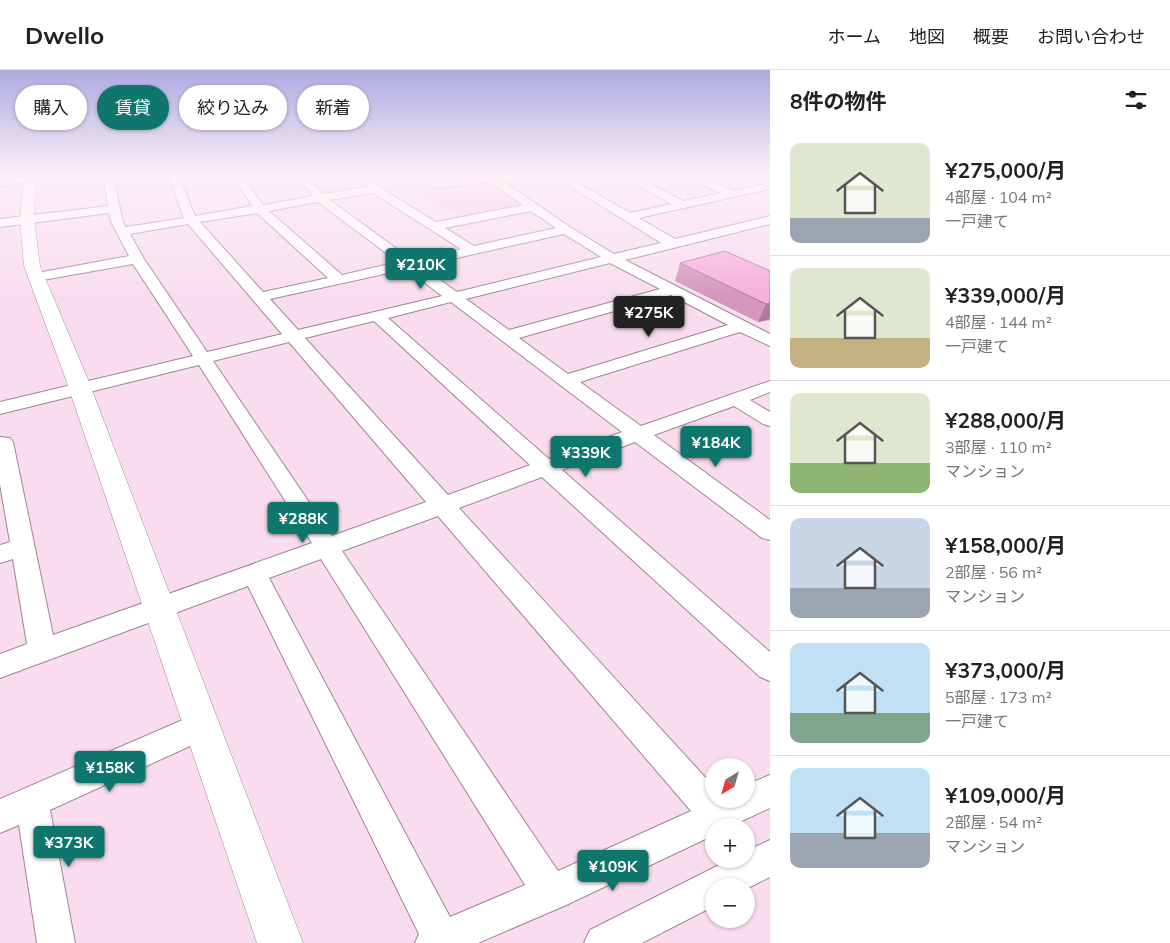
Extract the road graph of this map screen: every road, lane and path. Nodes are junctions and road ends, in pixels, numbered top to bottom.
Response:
1 (57, 216) edge
2 (116, 216) edge
3 (190, 216) edge
4 (216, 216) edge
5 (268, 216) edge
6 (344, 216) edge
7 (420, 216) edge
8 (488, 216) edge
9 (546, 216) edge
10 (634, 216) edge
11 (628, 217) joint
12 (192, 220) junction
13 (770, 220) edge
14 (13, 221) edge
15 (436, 226) junction
16 (566, 230) junction
17 (122, 232) junction
18 (673, 244) junction
19 (473, 251) junction
20 (137, 259) junction
21 (613, 259) junction
22 (409, 264) junction
23 (36, 277) junction
24 (339, 280) junction
25 (673, 290) junction
26 (259, 297) junction
27 (454, 297) junction
28 (377, 316) junction
29 (742, 326) junction
30 (295, 336) junction
31 (507, 336) junction
32 (770, 341) edge
33 (203, 358) junction
34 (566, 380) junction
35 (770, 386) edge
36 (79, 389) junction
37 (736, 399) junction
38 (0, 408) edge
39 (770, 420) edge
40 (639, 434) junction
41 (0, 443) edge
42 (547, 468) junction
43 (444, 505) junction
44 (770, 532) edge
45 (327, 547) junction
46 (11, 551) edge
47 (254, 574) junction
48 (158, 608) junction
49 (42, 650) junction
50 (0, 666) edge
51 (770, 669) edge
52 (201, 726) junction
53 (770, 791) edge
54 (32, 802) junction
55 (0, 816) edge
56 (718, 816) junction
57 (770, 858) edge
58 (730, 878) edge
59 (705, 891) edge
60 (551, 893) junction
61 (438, 941) edge
62 (56, 943) edge
63 (280, 943) edge
64 (603, 943) edge

1 - 14 street
2 - 17 street
3 - 12 street
4 - 12 street
5 - 24 street
6 - 22 street
7 - 15 street
8 - 15 street
9 - 16 street
10 - 11 street
11 - 18 street
12 - 17 street
12 - 26 street
13 - 18 street
14 - 23 street
15 - 19 street
16 - 19 street
16 - 21 street
17 - 20 street
18 - 21 street
19 - 22 street
20 - 23 street
20 - 33 street
21 - 25 street
21 - 27 street
22 - 24 street
22 - 27 street
23 - 36 street
24 - 26 street
25 - 29 street
25 - 31 street
26 - 30 street
27 - 28 street
27 - 31 street
28 - 30 street
28 - 42 street
29 - 32 street
29 - 34 street
30 - 33 street
30 - 43 street
31 - 34 street
33 - 36 street
33 - 45 street
34 - 40 street
35 - 37 street
36 - 38 street
36 - 48 street
37 - 39 street
37 - 40 street
40 - 42 street
40 - 44 street
41 - 46 street
42 - 43 street
42 - 51 street
43 - 45 street
43 - 56 street
45 - 47 street
45 - 60 street
46 - 49 street
47 - 48 street
47 - 61 street
48 - 49 street
48 - 52 street
49 - 50 street
52 - 54 street
52 - 63 street
53 - 56 street
54 - 55 street
54 - 62 street
56 - 60 street
57 - 58 street
59 - 64 street
60 - 61 street

